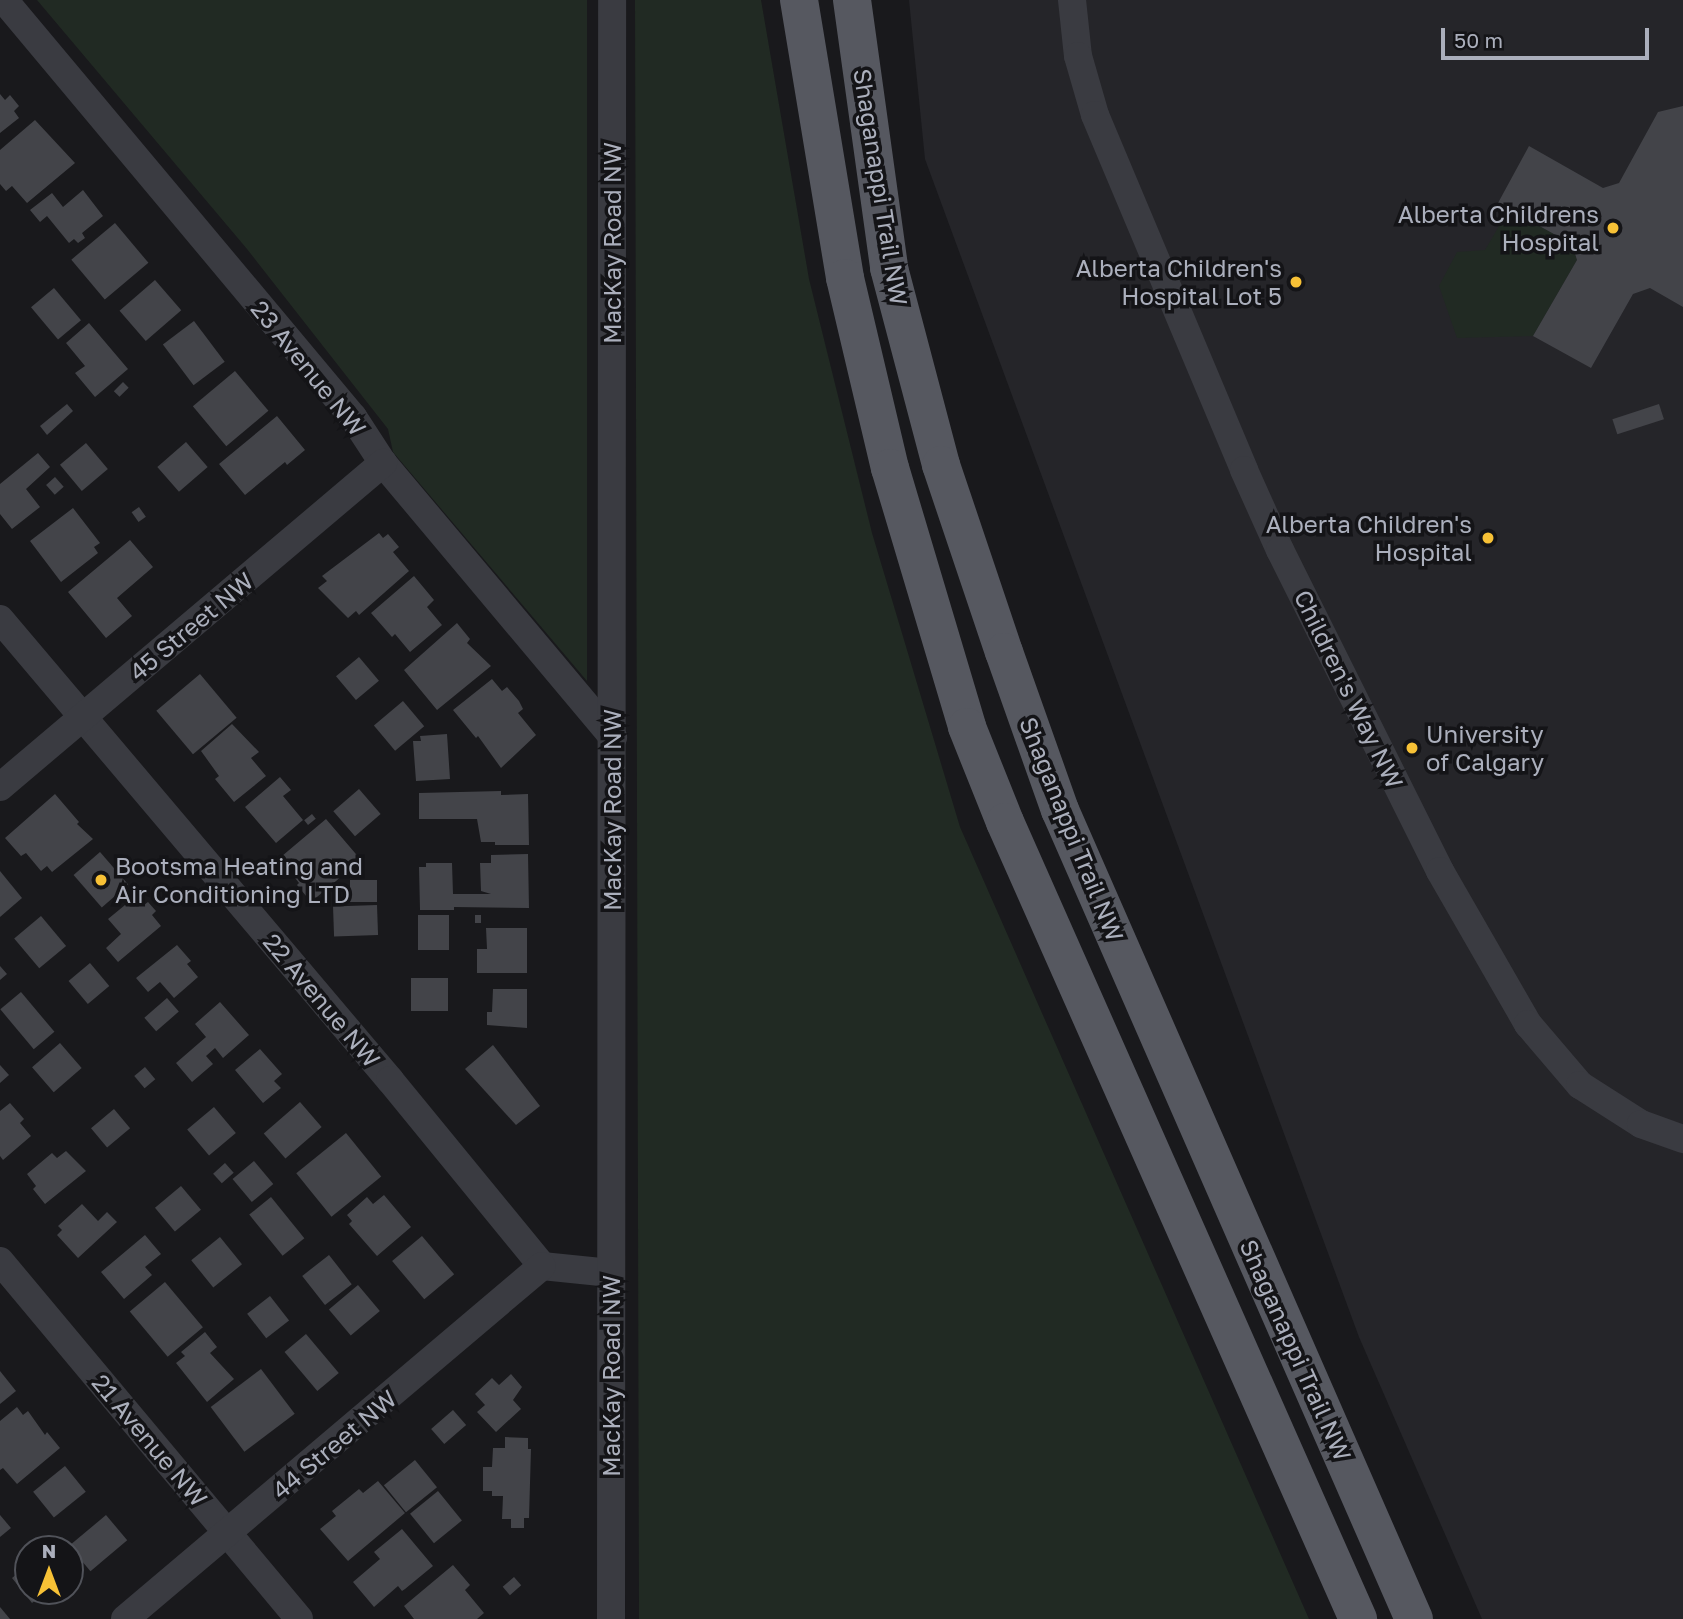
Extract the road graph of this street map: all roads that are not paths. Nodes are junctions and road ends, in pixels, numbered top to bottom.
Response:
1 (4, 0) edge
2 (612, 0) edge
3 (799, 0) edge
4 (852, 0) edge
5 (1072, 0) edge
6 (383, 463) junction
7 (0, 620) edge
8 (83, 718) junction
9 (613, 737) junction
10 (0, 787) edge
11 (1683, 1139) edge
12 (0, 1262) edge
13 (542, 1266) junction
14 (611, 1273) junction
15 (227, 1533) junction
16 (125, 1619) edge
17 (299, 1619) edge
18 (611, 1619) edge
19 (1358, 1619) edge
20 (1414, 1619) edge

1 - 6 street, 23 Avenue NW
2 - 9 street, MacKay Road NW
3 - 19 main road, Shaganappi Trail NW
4 - 20 main road, Shaganappi Trail NW
5 - 11 street, Children's Way NW
6 - 8 street, 45 Street NW
6 - 9 street, 23 Avenue NW
7 - 8 street, 22 Avenue NW
8 - 10 street, 45 Street NW
8 - 13 street, 22 Avenue NW
9 - 14 street, MacKay Road NW
12 - 15 street, 21 Avenue NW
13 - 14 street
13 - 15 street, 44 Street NW
14 - 18 street, MacKay Road NW
15 - 16 street, 44 Street NW
15 - 17 street, 21 Avenue NW

